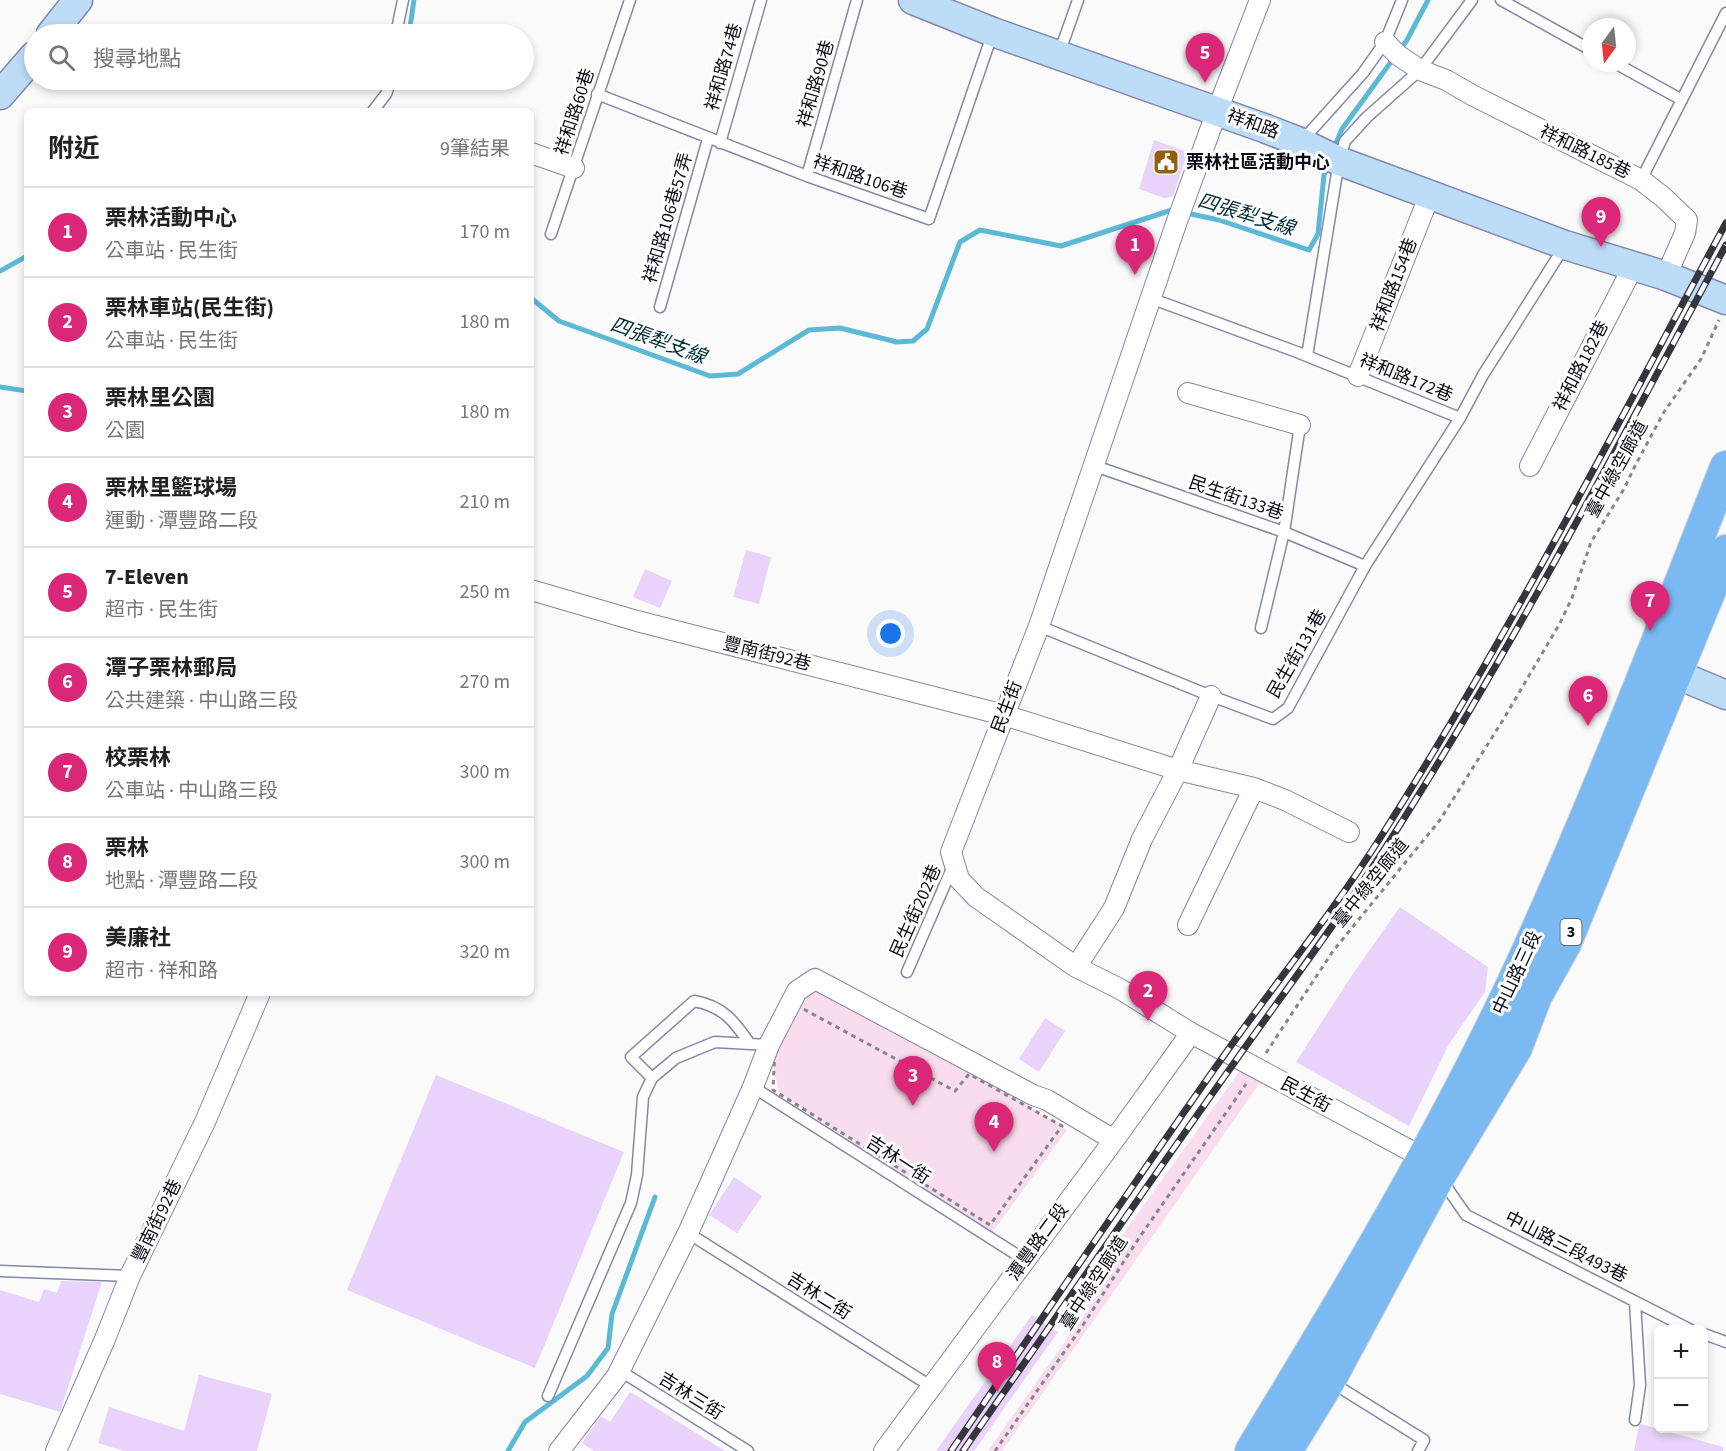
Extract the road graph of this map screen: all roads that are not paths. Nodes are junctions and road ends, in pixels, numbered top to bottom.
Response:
1 (78, 0) edge
2 (403, 0) edge
3 (630, 0) edge
4 (761, 0) edge
5 (857, 0) edge
6 (913, 0) edge
7 (1078, 0) edge
8 (1260, 0) edge
9 (1402, 0) edge
10 (1472, 0) edge
11 (1501, 0) edge
12 (1726, 13) edge
13 (59, 24) edge
14 (398, 24) edge
15 (993, 32) junction
16 (1582, 45) edge
17 (1392, 48) junction
18 (1059, 55) junction
19 (1420, 70) junction
20 (1631, 72) edge
21 (387, 90) edge
22 (597, 94) junction
23 (1682, 100) junction
24 (375, 108) edge
25 (1217, 111) junction
26 (708, 139) junction
27 (1300, 142) junction
28 (720, 143) junction
29 (534, 154) edge
30 (1339, 161) junction
31 (574, 168) junction
32 (807, 177) junction
33 (1641, 180) junction
34 (1430, 194) junction
35 (551, 234) dead end
36 (1565, 245) junction
37 (1633, 267) junction
38 (1666, 276) junction
39 (1150, 297) junction
40 (660, 307) dead end
41 (1724, 308) edge
42 (1307, 356) junction
43 (1358, 376) junction
44 (1188, 393) dead end
45 (1461, 418) junction
46 (1300, 425) joint
47 (1095, 466) junction
48 (1530, 466) dead end
49 (1726, 467) edge
50 (1284, 532) junction
51 (1726, 551) edge
52 (1365, 566) junction
53 (534, 592) edge
54 (1039, 626) junction
55 (1261, 628) dead end
56 (1662, 671) junction
57 (1726, 695) edge
58 (1211, 696) junction
59 (1004, 715) junction
60 (1178, 770) junction
61 (1254, 788) junction
62 (1349, 832) dead end
63 (955, 863) junction
64 (1188, 925) dead end
65 (1076, 967) junction
66 (907, 972) dead end
67 (259, 996) edge
68 (1191, 1033) junction
69 (760, 1044) junction
70 (652, 1078) junction
71 (753, 1087) junction
72 (1114, 1140) junction
73 (1432, 1167) junction
74 (688, 1233) junction
75 (1025, 1260) junction
76 (0, 1271) edge
77 (130, 1276) junction
78 (1635, 1302) junction
79 (1683, 1325) edge
80 (1708, 1335) edge
81 (1726, 1342) edge
82 (617, 1376) junction
83 (1329, 1381) junction
84 (932, 1387) junction
85 (548, 1396) dead end
86 (1635, 1420) dead end
87 (56, 1451) edge
88 (559, 1451) edge
89 (748, 1451) edge
90 (884, 1451) edge
91 (1251, 1451) edge
92 (1286, 1451) edge
93 (1418, 1451) edge

1 - 13 street
2 - 14 lane
3 - 22 lane, 祥和路60巷
4 - 28 lane, 祥和路74巷
5 - 32 lane, 祥和路90巷
6 - 15 street, 祥和路
7 - 18 lane
8 - 25 street, 民生街
9 - 17 lane
10 - 19 lane
11 - 16 lane
12 - 23 lane
15 - 18 street, 祥和路
15 - 32 lane, 祥和路106巷
17 - 19 street, 祥和路185巷
17 - 27 lane
18 - 25 street, 祥和路
19 - 30 lane
19 - 33 street, 祥和路185巷
20 - 23 lane
21 - 24 lane
22 - 26 lane, 祥和路106巷
22 - 31 lane, 祥和路60巷
23 - 33 lane
25 - 27 street, 祥和路
25 - 39 street, 民生街
26 - 28 lane, 祥和路106巷
26 - 40 lane, 祥和路106巷57弄
27 - 30 street, 祥和路
28 - 32 lane, 祥和路106巷
29 - 31 street
30 - 34 street, 祥和路
30 - 42 lane
31 - 35 lane, 祥和路60巷
33 - 38 street, 祥和路185巷
34 - 36 street, 祥和路
34 - 43 street, 祥和路154巷
36 - 37 street, 祥和路
36 - 45 lane, 祥和路172巷
37 - 38 street, 祥和路
37 - 48 street, 祥和路182巷
38 - 41 street, 祥和路
39 - 42 lane, 祥和路172巷
39 - 47 street, 民生街
42 - 43 lane, 祥和路172巷
43 - 45 lane, 祥和路172巷
44 - 46 street
45 - 52 lane, 民生街131巷
46 - 50 lane
47 - 50 lane, 民生街133巷
47 - 54 street, 民生街
49 - 56 main road, 中山路三段 / 3
50 - 52 lane, 民生街133巷
50 - 55 lane
51 - 56 main road, 中山路三段 / 3
52 - 58 lane, 民生街131巷
53 - 59 street, 豐南街92巷
54 - 58 lane, 民生街131巷
54 - 59 street, 民生街
56 - 57 street
56 - 73 main road, 中山路三段 / 3
58 - 60 street
59 - 60 street, 豐南街92巷
59 - 63 street, 民生街
60 - 61 street, 豐南街92巷
60 - 65 street
61 - 62 street, 豐南街92巷
61 - 64 street
63 - 65 street, 民生街
63 - 66 lane, 民生街202巷
65 - 68 street, 民生街
67 - 77 street, 豐南街92巷
68 - 72 street, 潭豐路二段
68 - 73 street, 民生街
69 - 70 lane
69 - 70 lane
69 - 71 street
69 - 72 street
70 - 85 lane
71 - 74 street
71 - 75 lane, 吉林一街
72 - 75 street, 潭豐路二段
73 - 78 lane, 中山路三段493巷
73 - 83 main road, 中山路三段 / 3
73 - 91 main road, 中山路三段 / 3
74 - 82 street
74 - 84 lane, 吉林二街
75 - 84 street, 潭豐路二段
76 - 77 lane
77 - 87 street, 豐南街92巷
78 - 79 lane, 中山路三段493巷
78 - 86 lane
80 - 81 lane
82 - 88 street
82 - 89 lane, 吉林三街
83 - 92 main road, 中山路三段 / 3
83 - 93 lane
84 - 90 street, 潭豐路二段

